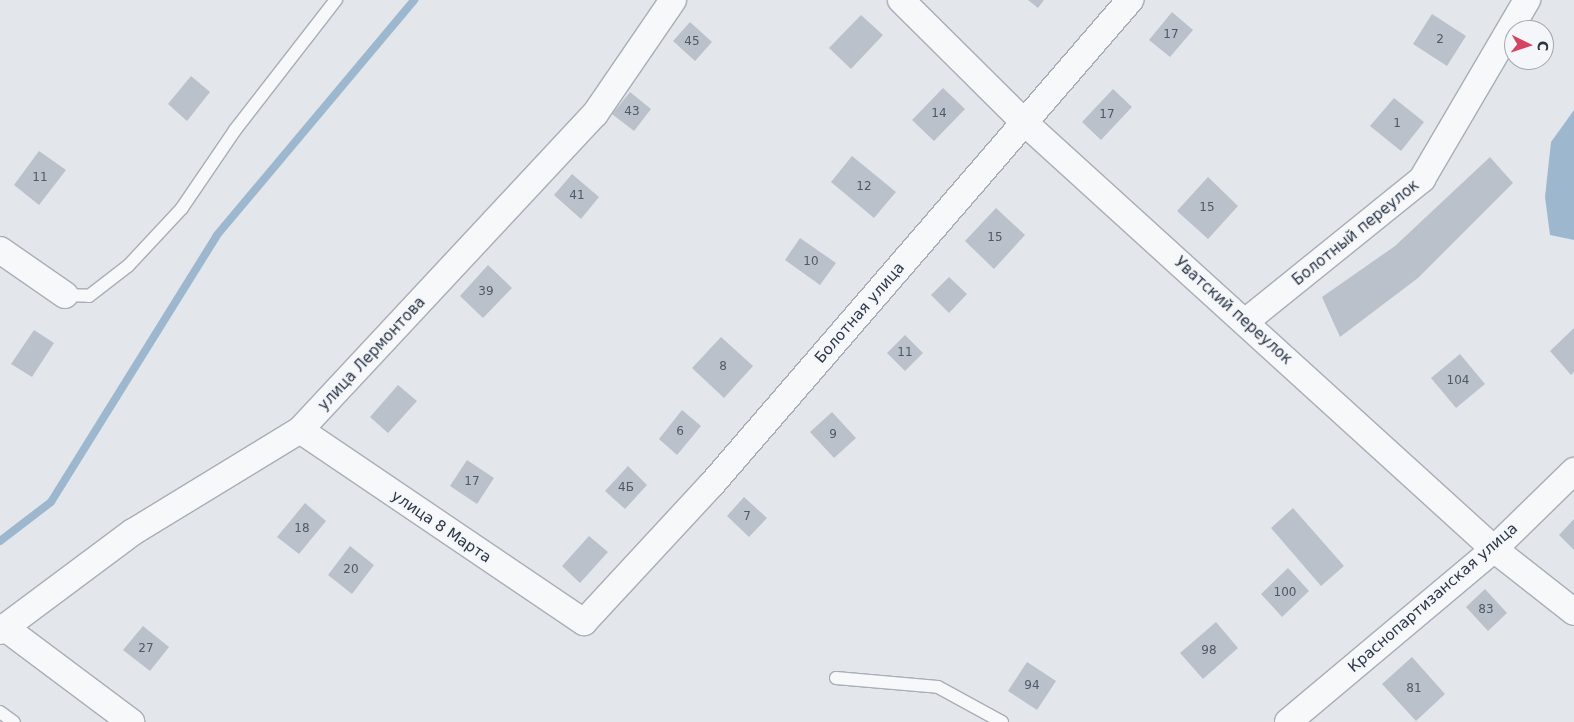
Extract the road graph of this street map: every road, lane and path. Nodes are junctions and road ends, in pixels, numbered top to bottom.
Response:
1 (336, 0) edge
2 (673, 0) edge
3 (901, 0) edge
4 (1130, 0) edge
5 (1527, 0) edge
6 (1024, 122) junction
7 (0, 250) edge
8 (65, 295) joint
9 (1245, 322) junction
10 (300, 430) junction
11 (1574, 470) edge
12 (1494, 549) junction
13 (1574, 612) edge
14 (584, 622) joint
15 (2, 628) edge
16 (836, 678) dead end
17 (0, 712) edge
18 (14, 722) edge
19 (131, 722) edge
20 (1002, 722) edge
21 (1288, 722) edge

1 - 8 lane
2 - 10 street, улица Лермонтова
3 - 6 street, Уватский переулок
4 - 6 street, Болотная улица
5 - 9 street, Болотный переулок
6 - 9 street, Уватский переулок
6 - 14 street, Болотная улица
7 - 8 street
9 - 12 street, Уватский переулок
10 - 14 street, улица 8 Марта
10 - 15 street, улица Лермонтова
11 - 12 street, Краснопартизанская улица
12 - 13 street, Уватский переулок
12 - 21 street, Краснопартизанская улица
15 - 19 street
16 - 20 lane
17 - 18 lane

